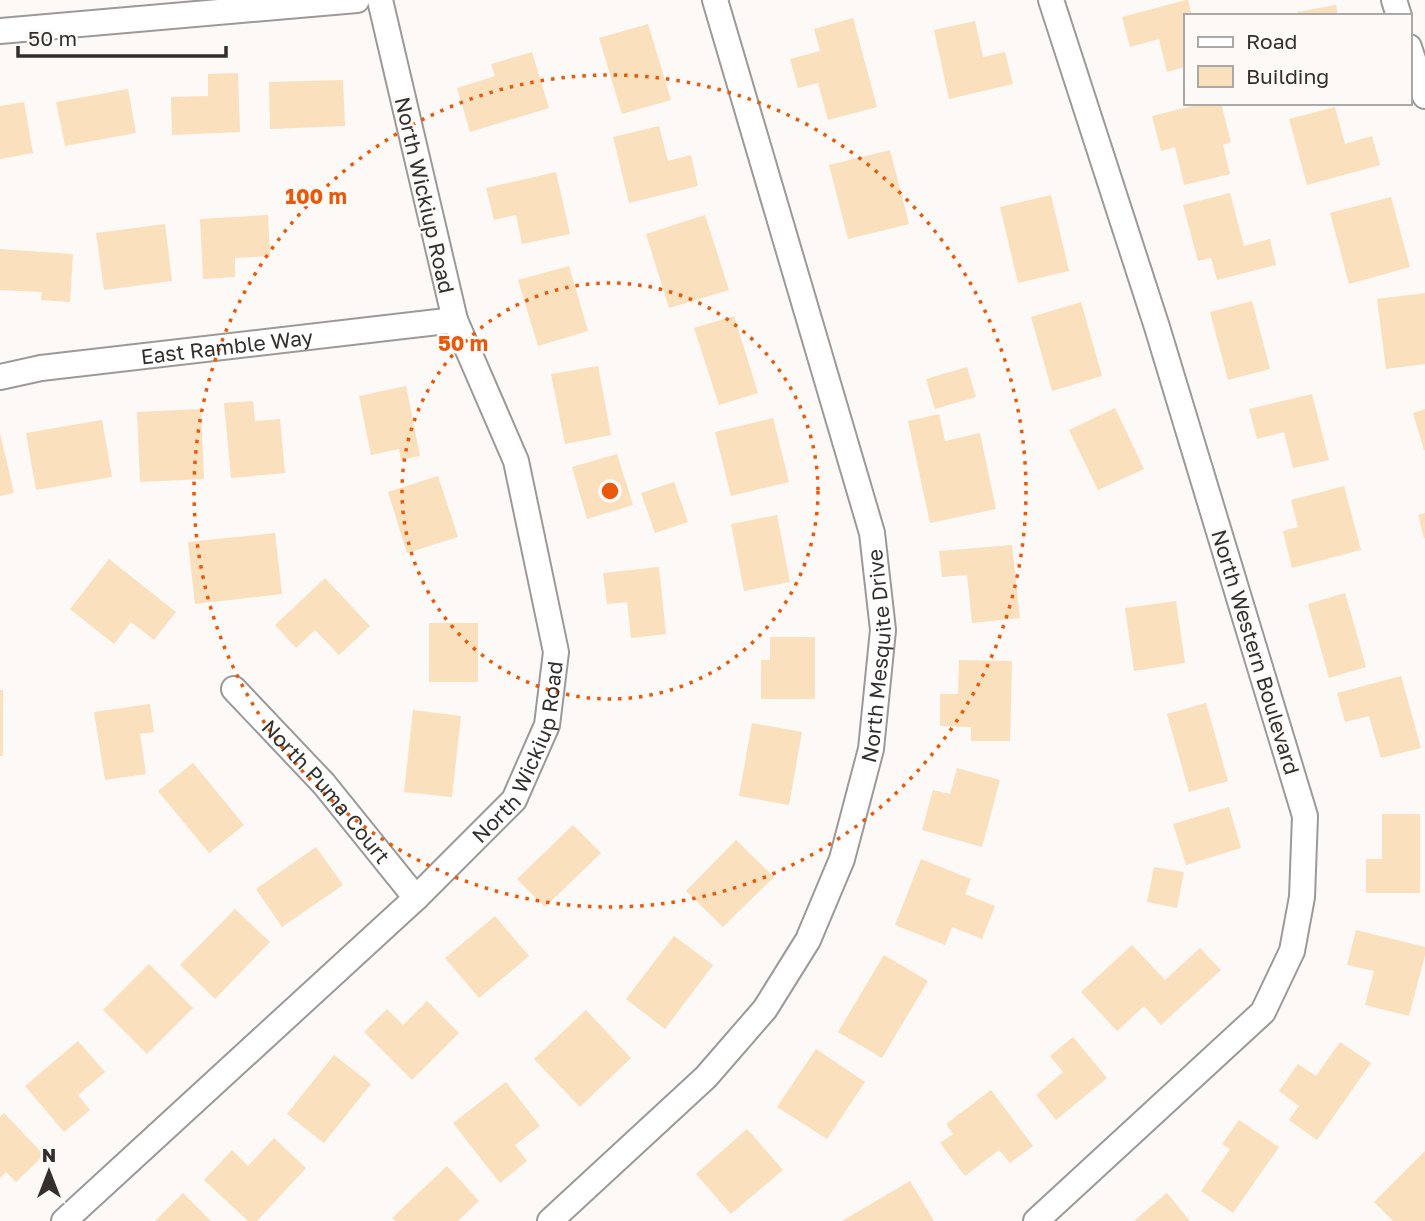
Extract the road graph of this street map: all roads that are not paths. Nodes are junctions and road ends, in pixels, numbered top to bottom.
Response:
1 (357, 0) edge
2 (380, 0) edge
3 (715, 0) edge
4 (1051, 0) edge
5 (0, 31) edge
6 (1411, 53) edge
7 (1425, 96) edge
8 (455, 320) junction
9 (0, 377) edge
10 (234, 689) dead end
11 (416, 898) junction
12 (64, 1221) edge
13 (550, 1221) edge
14 (1036, 1221) edge

1 - 5 street
2 - 8 street, North Wickiup Road
3 - 13 street, North Mesquite Drive
4 - 14 street, North Western Boulevard
6 - 7 street
8 - 9 street, East Ramble Way
8 - 11 street, North Wickiup Road
10 - 11 street, North Puma Court
11 - 12 street, North Wickiup Road

